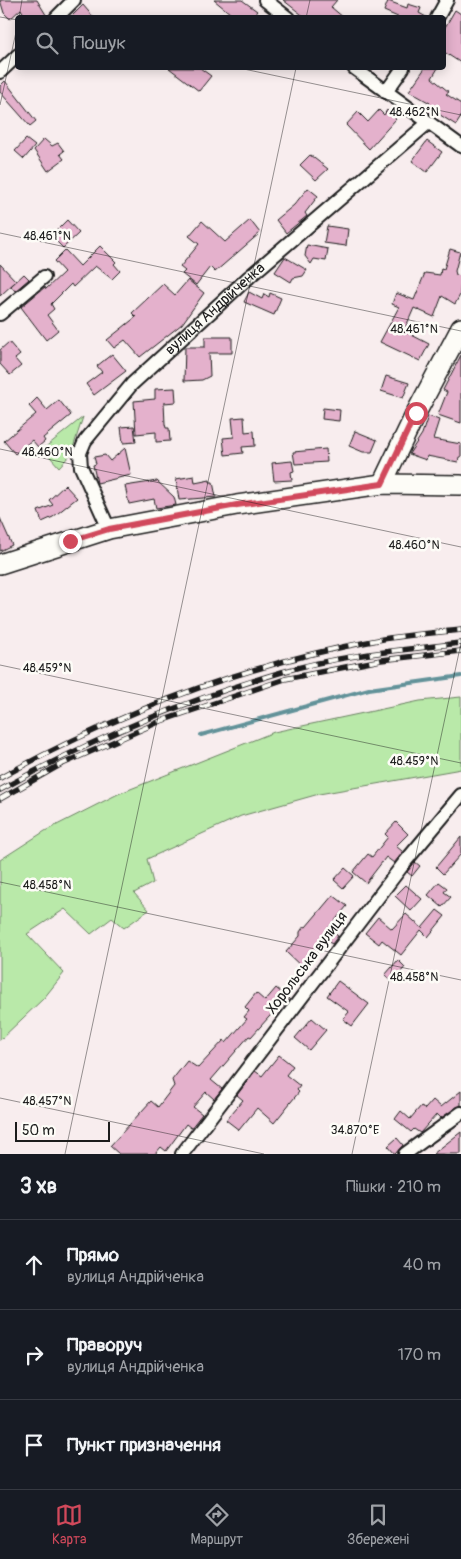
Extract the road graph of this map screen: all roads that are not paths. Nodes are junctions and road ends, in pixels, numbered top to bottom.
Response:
1 (74, 0) edge
2 (265, 0) edge
3 (447, 0) edge
4 (59, 15) edge
5 (284, 15) edge
6 (439, 15) edge
7 (15, 58) edge
8 (357, 70) edge
9 (402, 70) edge
10 (0, 72) edge
11 (386, 92) junction
12 (428, 123) junction
13 (461, 146) edge
14 (44, 277) dead end
15 (0, 314) edge
16 (461, 328) edge
17 (382, 484) junction
18 (461, 485) edge
19 (109, 529) junction
20 (0, 564) edge
21 (461, 795) edge
22 (461, 1112) edge
23 (182, 1154) edge
24 (405, 1154) edge

1 - 4 street
2 - 5 street
3 - 6 street
7 - 10 street
8 - 11 street
9 - 11 street
11 - 12 street
12 - 13 street
12 - 19 street, вулиця Андрійченка
14 - 15 street
16 - 17 street
17 - 18 street
17 - 19 street
19 - 20 street
21 - 23 street, Хорольська вулиця
22 - 24 street

